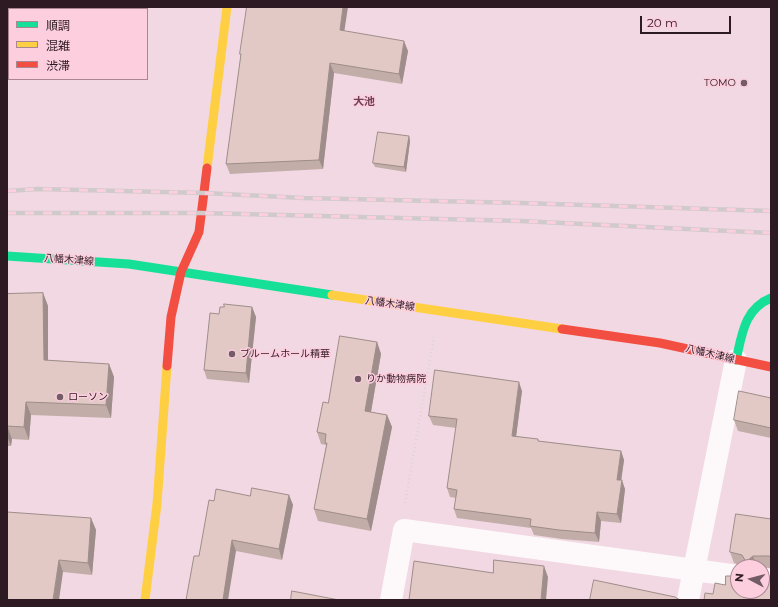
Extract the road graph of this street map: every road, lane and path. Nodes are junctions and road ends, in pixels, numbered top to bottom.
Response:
1 (227, 7) edge
2 (7, 256) edge
3 (181, 272) junction
4 (771, 298) edge
5 (434, 334) dead end
6 (736, 360) junction
7 (771, 367) edge
8 (404, 530) junction
9 (694, 570) junction
10 (730, 575) edge
11 (145, 600) edge
12 (391, 600) edge
13 (688, 600) edge

1 - 3 main road
2 - 3 main road, 八幡木津線
3 - 6 main road, 八幡木津線
3 - 11 main road
4 - 6 main road
5 - 8 path
6 - 7 main road, 八幡木津線
6 - 9 street
8 - 9 street
8 - 12 street
9 - 10 street
9 - 13 street

